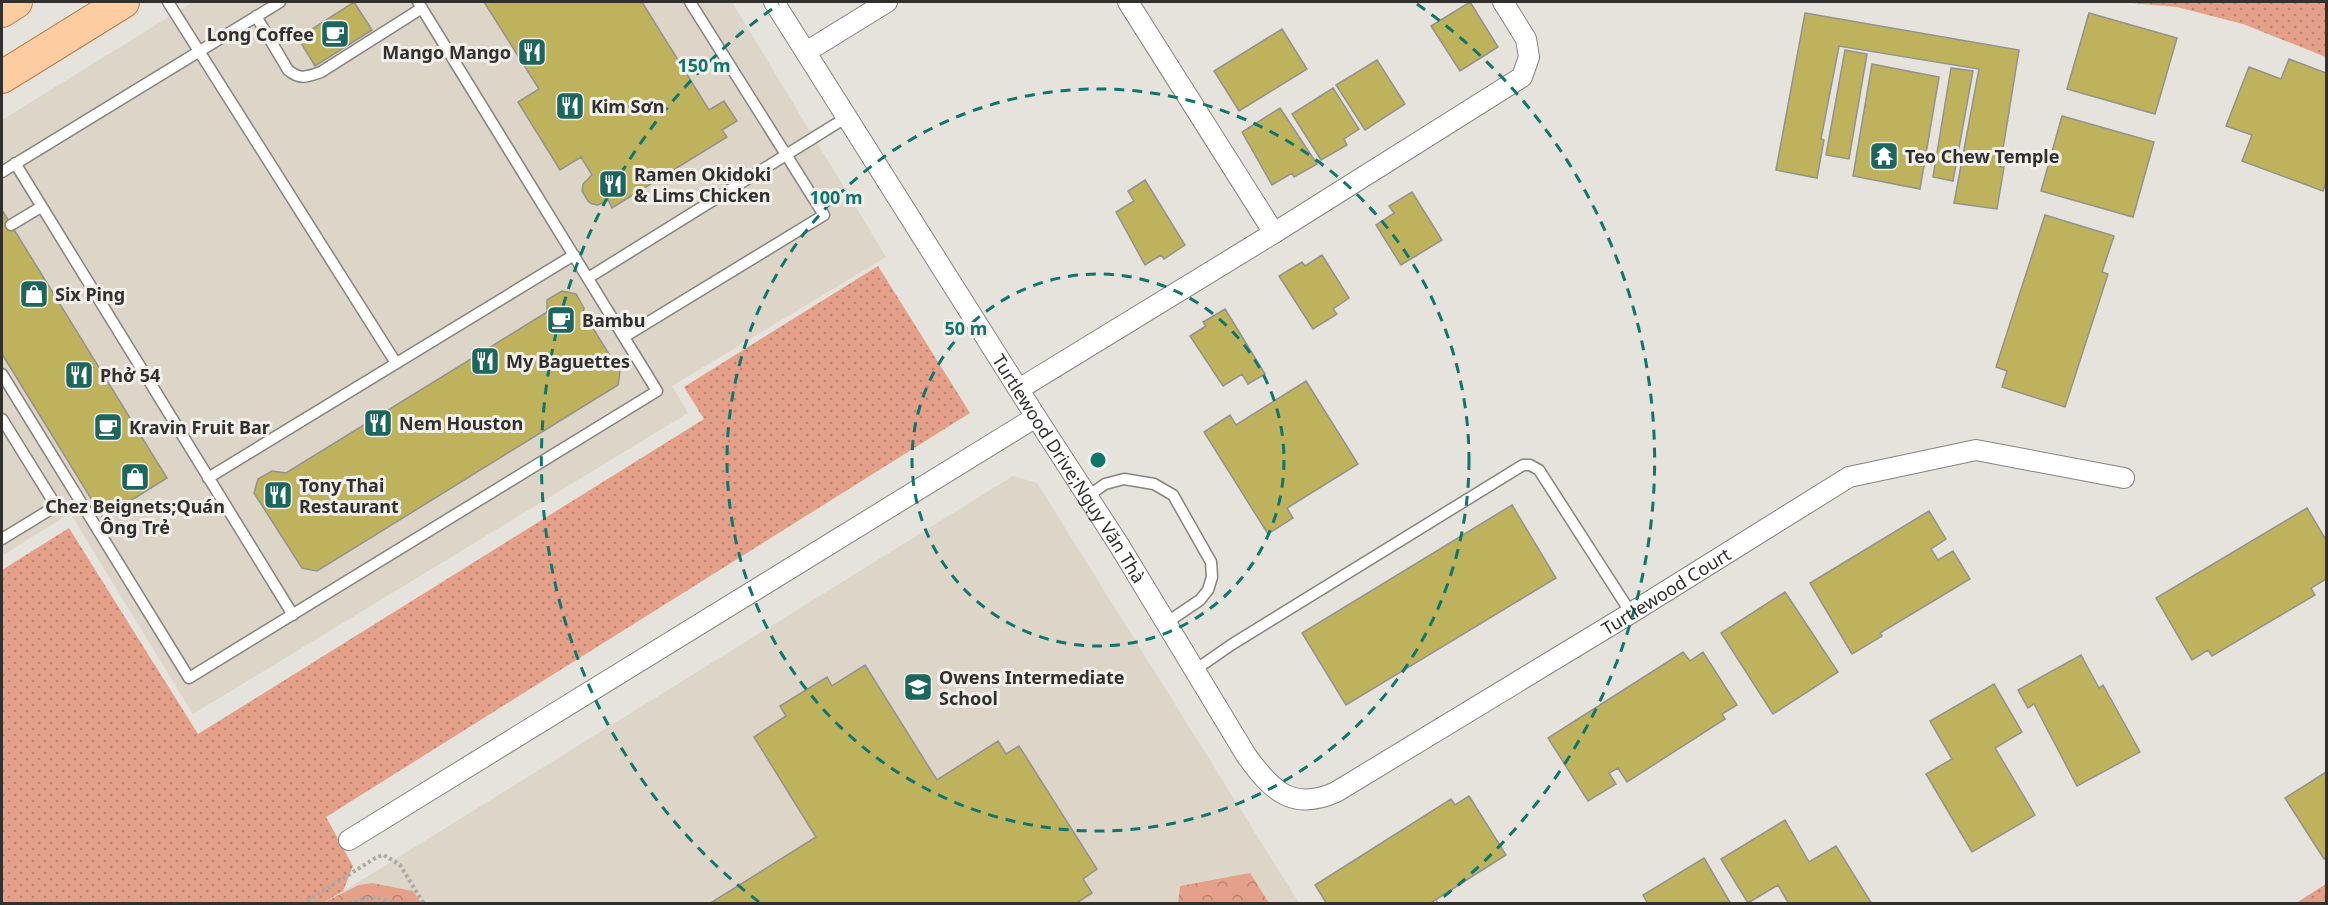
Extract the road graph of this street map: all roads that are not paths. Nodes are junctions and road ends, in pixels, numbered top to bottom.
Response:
1 (16, 2) edge
2 (123, 2) edge
3 (168, 2) edge
4 (280, 2) edge
5 (690, 2) edge
6 (774, 2) edge
7 (888, 2) edge
8 (1128, 2) edge
9 (1503, 2) edge
10 (420, 5) edge
11 (2, 11) edge
12 (256, 16) junction
13 (200, 51) junction
14 (806, 52) junction
15 (2, 76) edge
16 (847, 117) junction
17 (786, 154) junction
18 (15, 164) junction
19 (2, 172) edge
20 (41, 207) junction
21 (11, 225) dead end
22 (1274, 233) junction
23 (574, 255) junction
24 (588, 278) junction
25 (624, 337) junction
26 (396, 363) junction
27 (2, 374) edge
28 (1019, 389) junction
29 (1036, 417) junction
30 (2, 419) edge
31 (208, 478) junction
32 (2124, 478) dead end
33 (1088, 496) junction
34 (2, 539) edge
35 (1631, 613) junction
36 (293, 615) junction
37 (1166, 623) junction
38 (1195, 670) junction
39 (1246, 755) joint
40 (349, 840) dead end

1 - 11 main road
2 - 15 main road
3 - 13 lane
4 - 12 lane
5 - 17 lane
6 - 14 street, Turtlewood Drive;Ngụy Văn Thà
7 - 14 street
8 - 22 street
9 - 22 street
10 - 12 lane
10 - 23 lane
12 - 13 lane
13 - 18 lane
13 - 26 lane
14 - 16 street, Turtlewood Drive;Ngụy Văn Thà
16 - 17 lane
16 - 28 street, Turtlewood Drive;Ngụy Văn Thà
17 - 24 lane
17 - 25 lane
18 - 19 lane
18 - 20 lane
20 - 21 lane
20 - 31 lane
22 - 28 street
23 - 24 lane
23 - 26 lane
24 - 25 lane
25 - 36 lane
26 - 31 lane
27 - 36 lane
28 - 29 street, Turtlewood Drive;Ngụy Văn Thà
29 - 33 street, Turtlewood Drive;Ngụy Văn Thà
29 - 40 street
30 - 34 lane
31 - 36 lane
32 - 35 street, Turtlewood Court
33 - 37 street, Turtlewood Drive;Ngụy Văn Thà
33 - 37 lane
35 - 38 lane
35 - 39 street, Turtlewood Court
37 - 38 street, Turtlewood Drive;Ngụy Văn Thà
38 - 39 street, Turtlewood Drive;Ngụy Văn Thà

